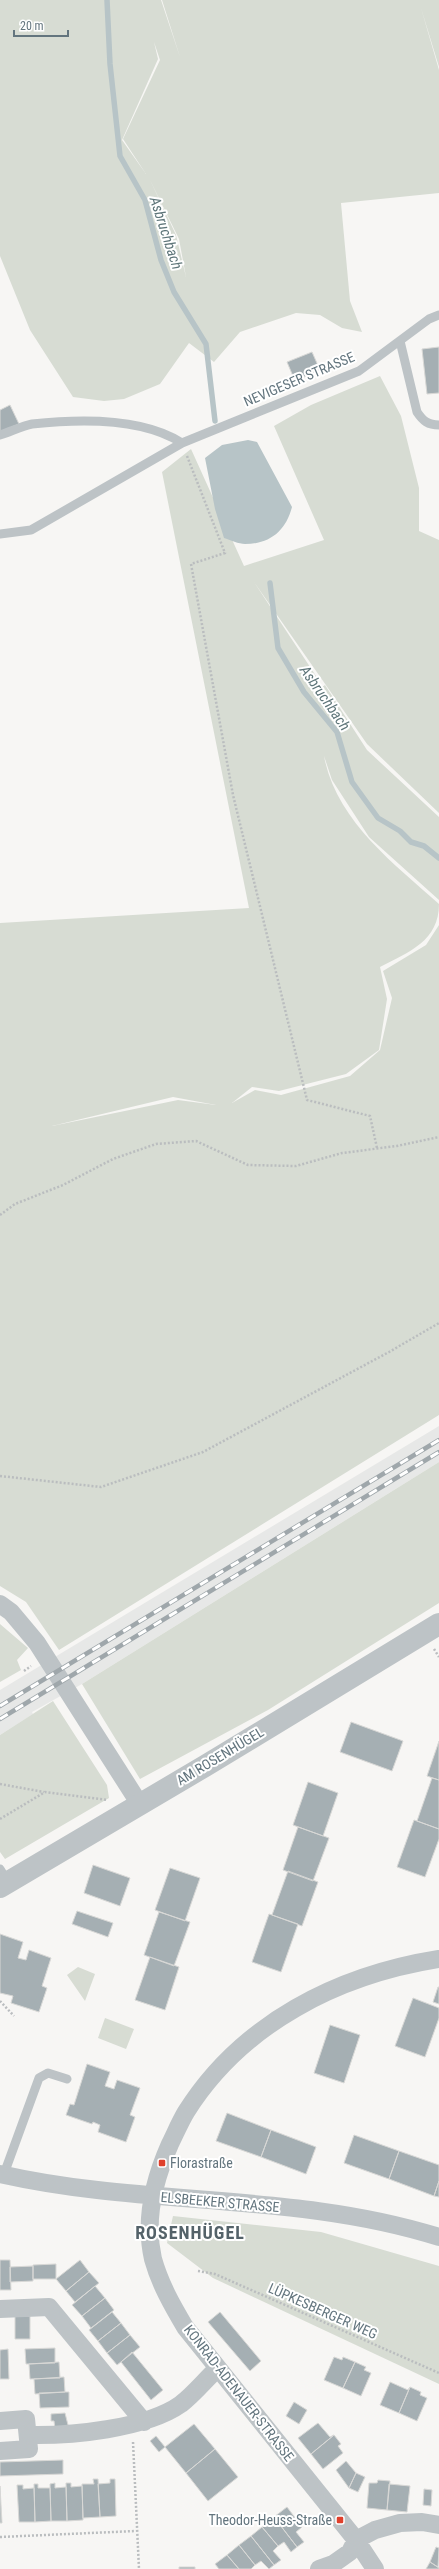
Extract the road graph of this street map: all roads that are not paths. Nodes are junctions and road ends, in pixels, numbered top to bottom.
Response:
1 (439, 315) edge
2 (400, 341) junction
3 (439, 425) edge
4 (0, 435) edge
5 (182, 443) junction
6 (0, 534) edge
7 (0, 1604) edge
8 (439, 1624) edge
9 (139, 1803) junction
10 (3, 1879) edge
11 (439, 1959) edge
12 (67, 2079) dead end
13 (2, 2174) edge
14 (152, 2197) junction
15 (439, 2237) edge
16 (0, 2309) edge
17 (218, 2368) junction
18 (0, 2421) edge
19 (138, 2423) junction
20 (28, 2435) junction
21 (0, 2451) edge
22 (439, 2525) edge
23 (356, 2540) junction
24 (318, 2569) edge
25 (375, 2569) edge

1 - 2 lane, NEVIGESER STRASSE
2 - 3 lane
2 - 5 lane, NEVIGESER STRASSE
4 - 5 lane
5 - 6 lane, NEVIGESER STRASSE
7 - 9 street
8 - 9 street, AM ROSENHÜGEL
9 - 10 street, AM ROSENHÜGEL
11 - 14 street
12 - 13 lane
13 - 14 street, ELSBEEKER STRASSE
14 - 15 street, ELSBEEKER STRASSE
14 - 17 street, KONRAD-ADENAUER-STRASSE
16 - 19 street
17 - 19 street
17 - 23 street, KONRAD-ADENAUER-STRASSE
18 - 20 street
19 - 20 street
20 - 21 street
22 - 23 street
23 - 24 street
23 - 25 street, KONRAD-ADENAUER-STRASSE

